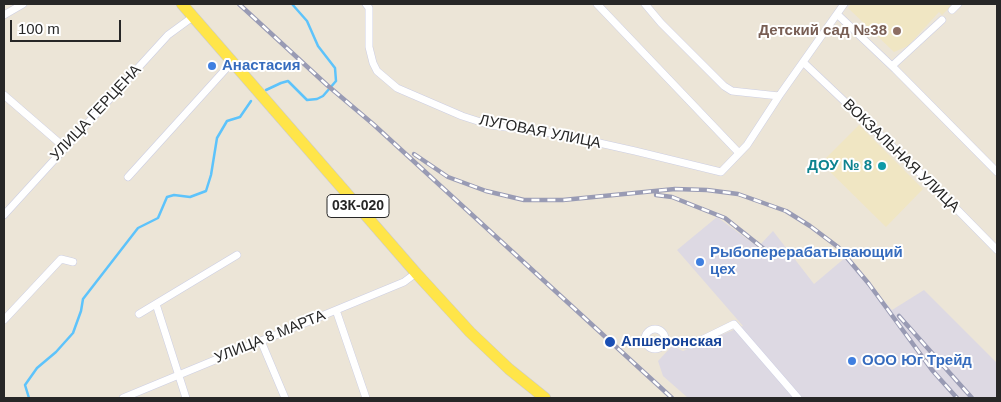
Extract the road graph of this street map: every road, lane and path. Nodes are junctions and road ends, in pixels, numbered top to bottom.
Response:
1 (182, 4) edge
2 (366, 4) edge
3 (597, 4) edge
4 (645, 4) edge
5 (844, 4) edge
6 (958, 4) edge
7 (17, 5) edge
8 (952, 10) dead end
9 (838, 14) junction
10 (4, 15) edge
11 (194, 16) junction
12 (942, 20) dead end
13 (233, 61) junction
14 (803, 62) junction
15 (892, 66) junction
16 (4, 95) edge
17 (779, 96) junction
18 (64, 147) junction
19 (739, 153) junction
20 (997, 172) edge
21 (128, 177) dead end
22 (4, 215) edge
23 (997, 250) edge
24 (236, 254) dead end
25 (73, 262) dead end
26 (416, 273) junction
27 (156, 304) junction
28 (336, 310) junction
29 (139, 314) dead end
30 (4, 320) edge
31 (262, 341) junction
32 (664, 342) dead end
33 (179, 375) junction
34 (123, 398) edge
35 (186, 398) edge
36 (285, 398) edge
37 (366, 398) edge
38 (545, 398) edge
39 (798, 398) edge

1 - 11 main road, 03К-020
2 - 19 street, ЛУГОВАЯ УЛИЦА
3 - 19 street
4 - 17 street
5 - 9 street
6 - 8 street
7 - 10 street
9 - 14 street
9 - 15 street
11 - 13 main road, 03К-020
11 - 18 street, УЛИЦА ГЕРЦЕНА
12 - 15 street
13 - 21 street
13 - 26 main road, 03К-020
14 - 17 street
14 - 23 street, ВОКЗАЛЬНАЯ УЛИЦА
15 - 20 street
16 - 18 street
17 - 19 street
18 - 22 street, УЛИЦА ГЕРЦЕНА
24 - 27 street
25 - 30 street
26 - 28 street, УЛИЦА 8 МАРТА
26 - 38 main road, 03К-020
27 - 29 street
27 - 33 street
28 - 31 street, УЛИЦА 8 МАРТА
28 - 37 street
31 - 33 street, УЛИЦА 8 МАРТА
31 - 36 street
32 - 39 street
33 - 34 street, УЛИЦА 8 МАРТА
33 - 35 street

